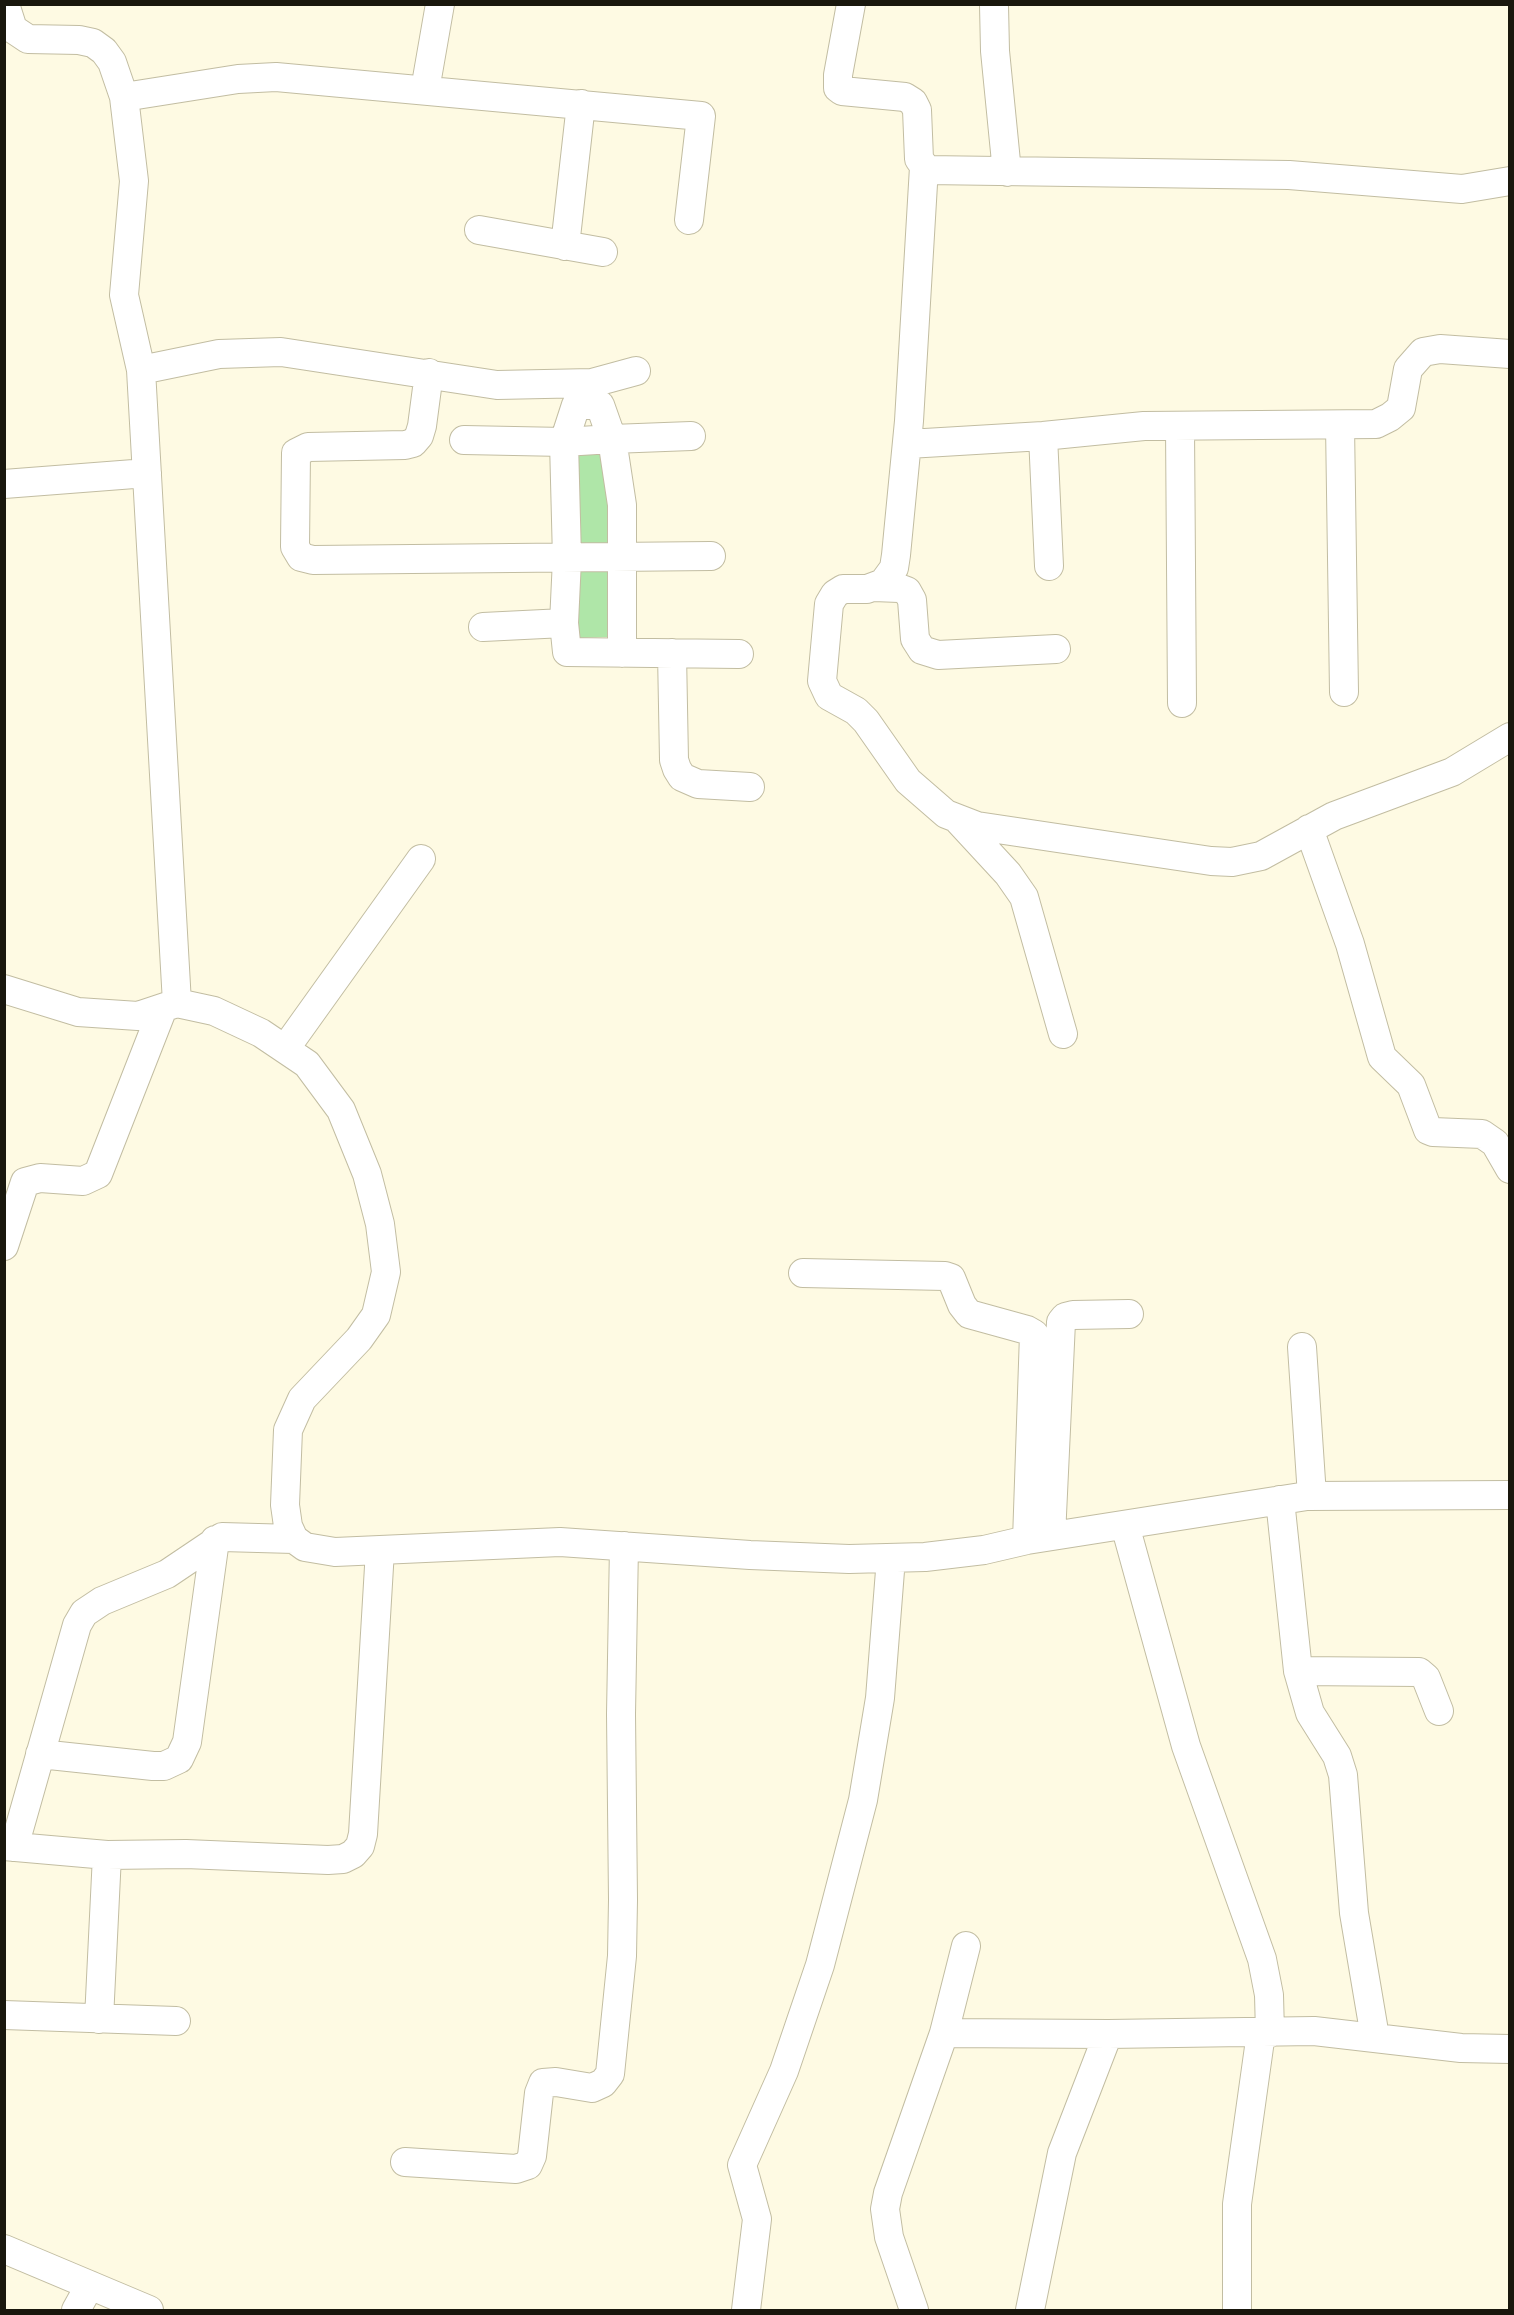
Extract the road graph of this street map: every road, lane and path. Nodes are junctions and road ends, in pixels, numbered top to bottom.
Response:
1 (5, 4) edge
2 (440, 4) edge
3 (851, 4) edge
4 (994, 5) edge
5 (425, 90) junction
6 (124, 97) junction
7 (581, 104) junction
8 (924, 167) junction
9 (1007, 172) junction
10 (1509, 180) edge
11 (689, 220) dead end
12 (478, 230) dead end
13 (566, 246) junction
14 (603, 252) dead end
15 (1509, 354) edge
16 (141, 370) junction
17 (636, 371) dead end
18 (429, 373) junction
19 (591, 394) junction
20 (1340, 425) junction
21 (1180, 428) junction
22 (691, 436) dead end
23 (1043, 436) junction
24 (612, 439) junction
25 (464, 440) dead end
26 (564, 442) junction
27 (908, 444) junction
28 (147, 473) junction
29 (4, 484) edge
30 (711, 556) dead end
31 (621, 558) junction
32 (567, 559) junction
33 (1049, 566) dead end
34 (874, 587) junction
35 (564, 624) junction
36 (483, 627) dead end
37 (1056, 649) dead end
38 (622, 652) junction
39 (672, 653) junction
40 (739, 654) dead end
41 (1344, 692) dead end
42 (1182, 703) dead end
43 (1509, 736) edge
44 (750, 787) dead end
45 (959, 821) junction
46 (1309, 829) junction
47 (421, 859) dead end
48 (4, 989) edge
49 (170, 1006) junction
50 (1063, 1034) dead end
51 (285, 1049) junction
52 (1509, 1169) edge
53 (4, 1246) edge
54 (803, 1273) dead end
55 (1129, 1314) dead end
56 (1302, 1347) dead end
57 (1509, 1495) edge
58 (1312, 1496) junction
59 (1280, 1500) junction
60 (1125, 1524) junction
61 (1039, 1538) junction
62 (294, 1539) junction
63 (215, 1540) junction
64 (624, 1546) junction
65 (380, 1550) junction
66 (891, 1558) junction
67 (1298, 1671) junction
68 (1438, 1711) dead end
69 (40, 1754) junction
70 (9, 1847) edge
71 (107, 1855) junction
72 (966, 1946) dead end
73 (4, 2015) edge
74 (99, 2019) junction
75 (176, 2021) dead end
76 (944, 2033) junction
77 (1265, 2033) junction
78 (1108, 2034) junction
79 (1375, 2037) junction
80 (1509, 2049) edge
81 (405, 2162) dead end
82 (4, 2249) edge
83 (90, 2285) junction
84 (76, 2310) edge
85 (149, 2310) edge
86 (746, 2310) edge
87 (914, 2310) edge
88 (1030, 2310) edge
89 (1238, 2310) edge

1 - 6 street
2 - 5 street
3 - 8 street
4 - 9 street
5 - 6 street
5 - 7 street
6 - 16 street
7 - 11 street
7 - 13 street
8 - 9 street
8 - 27 street
9 - 10 street
12 - 13 street
13 - 14 street
15 - 20 street
16 - 18 street
16 - 28 street
17 - 19 street
18 - 19 street
18 - 32 street
19 - 24 street
19 - 26 street
20 - 21 street
20 - 41 street
21 - 23 street
21 - 42 street
22 - 24 street
23 - 27 street
23 - 33 street
24 - 26 street
24 - 31 street
25 - 26 street
26 - 32 street
27 - 34 street
28 - 29 street
28 - 49 street
30 - 31 street
31 - 32 street
31 - 38 street
32 - 35 street
34 - 37 street
34 - 45 street
35 - 36 street
35 - 38 street
38 - 39 street
39 - 40 street
39 - 44 street
43 - 46 street
45 - 46 street
45 - 50 street
46 - 52 street
47 - 51 street
48 - 49 street
49 - 51 street
49 - 53 street
51 - 62 street
54 - 61 street
55 - 61 street
56 - 58 street
57 - 58 street
58 - 59 street
59 - 60 street
59 - 67 street
60 - 61 street
60 - 77 street
61 - 66 street
62 - 63 street
62 - 65 street
63 - 69 street
63 - 69 street
64 - 65 street
64 - 66 street
64 - 81 street
65 - 71 street
66 - 86 street
67 - 68 street
67 - 79 street
69 - 70 street
70 - 71 street
71 - 74 street
72 - 76 street
73 - 74 street
74 - 75 street
76 - 78 street
76 - 87 street
77 - 78 street
77 - 79 street
77 - 89 street
78 - 88 street
79 - 80 street
82 - 83 street
83 - 84 street
83 - 85 street

